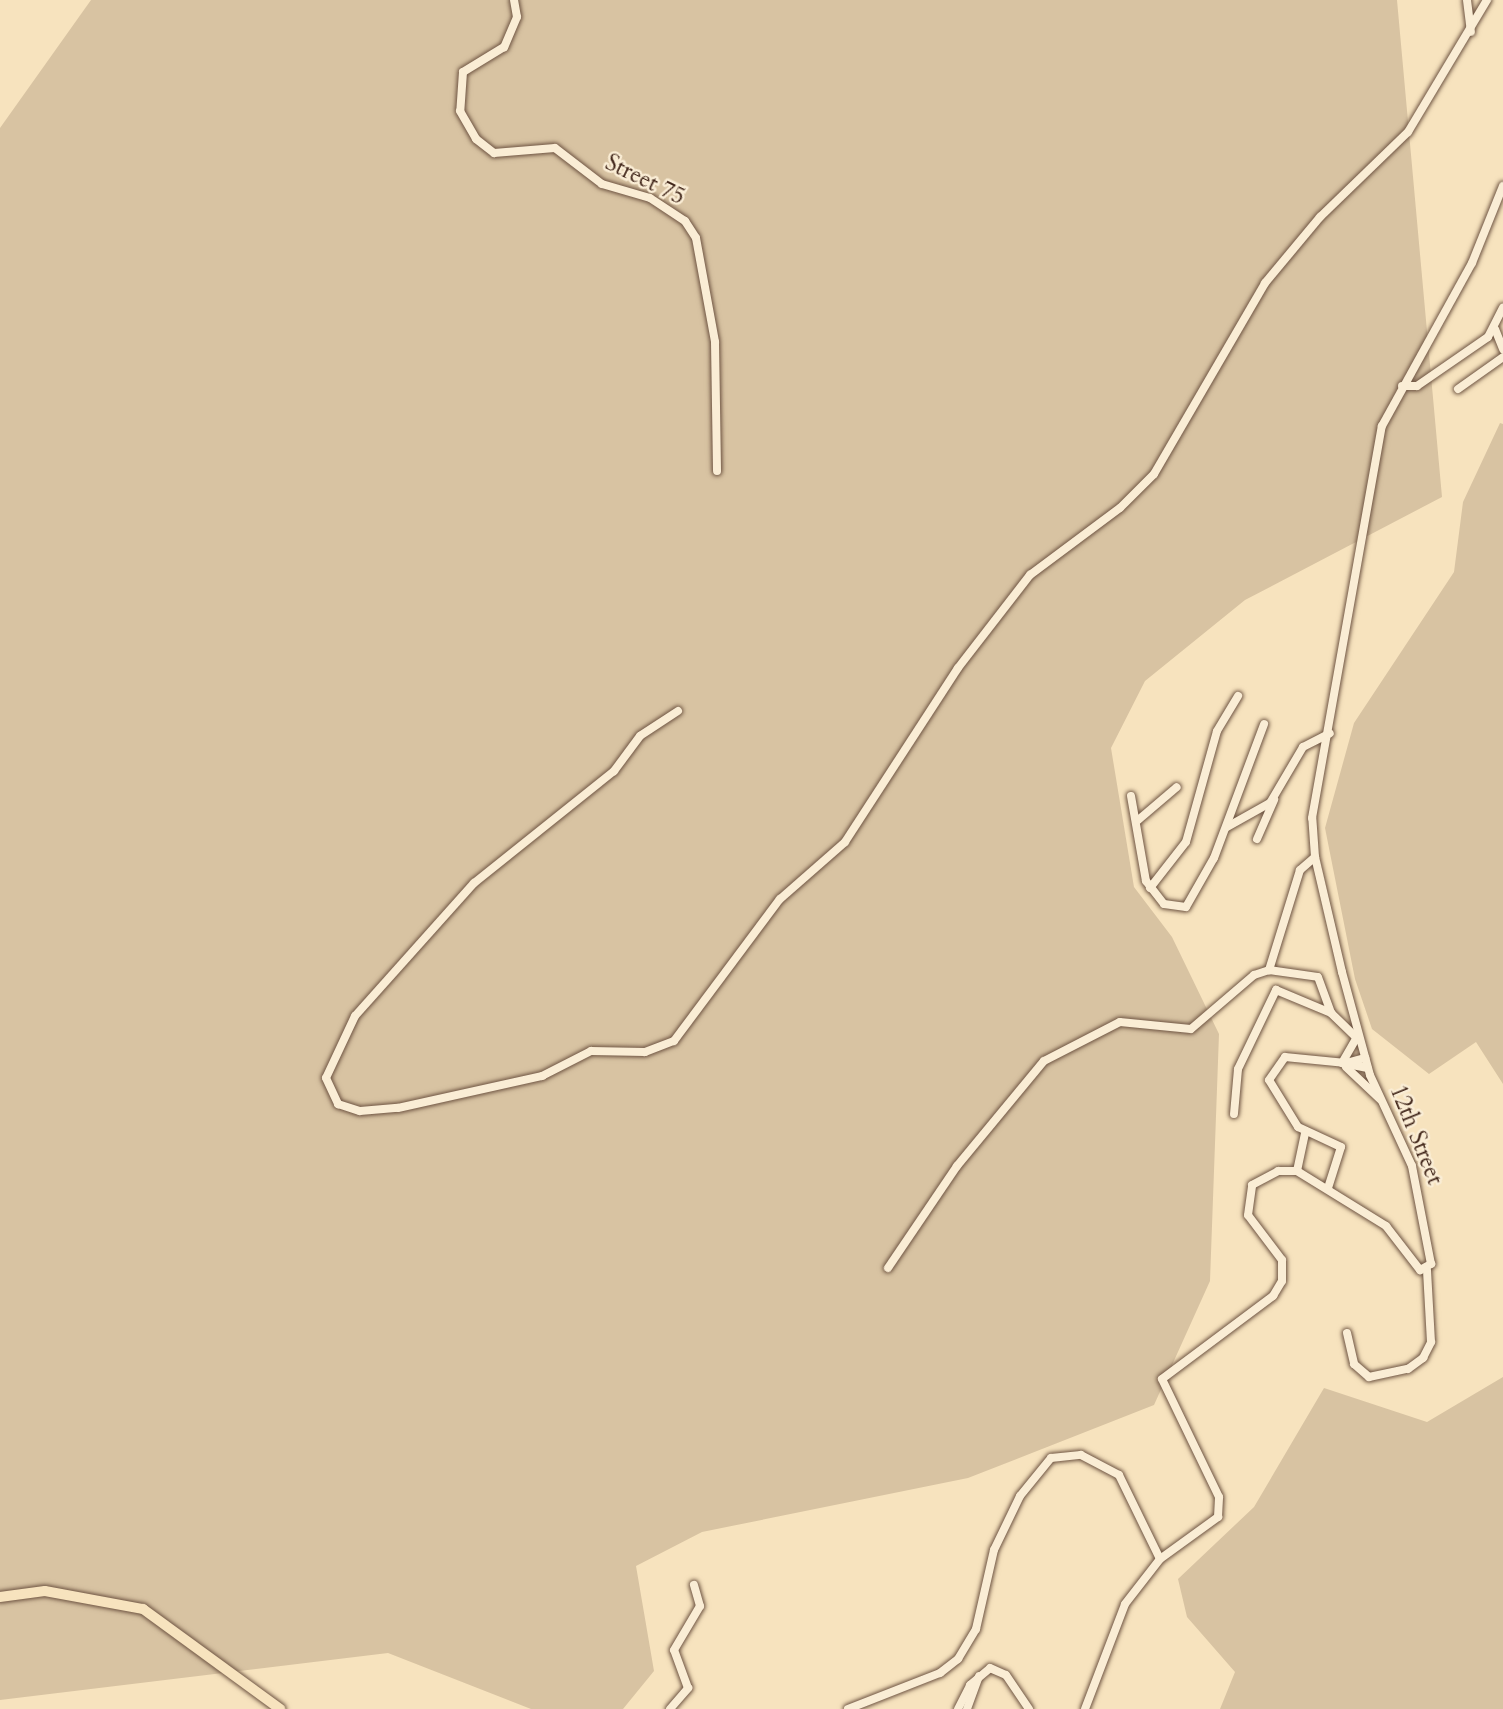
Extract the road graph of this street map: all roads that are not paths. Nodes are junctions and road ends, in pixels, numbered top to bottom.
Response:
1 (514, 0) edge
2 (1467, 0) edge
3 (1487, 0) edge
4 (1471, 35) junction
5 (1503, 186) edge
6 (1501, 202) edge
7 (1503, 308) edge
8 (1495, 329) junction
9 (1503, 349) edge
10 (1503, 357) edge
11 (1402, 386) junction
12 (1458, 389) dead end
13 (717, 471) dead end
14 (1238, 696) dead end
15 (678, 711) dead end
16 (1264, 724) dead end
17 (1330, 733) junction
18 (1177, 787) dead end
19 (1131, 796) dead end
20 (1276, 797) junction
21 (1137, 821) junction
22 (1227, 827) junction
23 (1257, 839) dead end
24 (1315, 857) junction
25 (1150, 888) junction
26 (1269, 970) junction
27 (1331, 1013) junction
28 (1359, 1040) junction
29 (1365, 1058) junction
30 (1344, 1065) junction
31 (1368, 1068) junction
32 (1382, 1100) junction
33 (1234, 1114) dead end
34 (1304, 1132) junction
35 (1297, 1171) junction
36 (1328, 1188) junction
37 (888, 1268) dead end
38 (1427, 1270) junction
39 (1348, 1333) dead end
40 (1160, 1559) junction
41 (695, 1585) dead end
42 (0, 1597) edge
43 (979, 1676) junction
44 (280, 1709) edge
45 (670, 1709) edge
46 (848, 1709) edge
47 (958, 1709) edge
48 (967, 1709) edge
49 (1029, 1709) edge
50 (1085, 1709) edge

1 - 13 street, Street 75
2 - 4 street
3 - 4 street
4 - 15 street
5 - 6 street, 12th Street
6 - 11 street, 12th Street
7 - 8 street
8 - 9 street
8 - 11 street
10 - 12 street
11 - 17 street, 12th Street
14 - 25 street
16 - 22 street
17 - 20 street
17 - 24 street, 12th Street
18 - 21 street
19 - 21 street
20 - 22 street
20 - 23 street
21 - 25 street
22 - 25 street
24 - 26 street
24 - 28 street, 12th Street
26 - 27 street
26 - 37 street
27 - 28 street
27 - 33 street
28 - 29 street, 12th Street
28 - 30 street
29 - 30 street
29 - 31 street, 12th Street
30 - 31 street
30 - 32 street
30 - 34 street
31 - 32 street, 12th Street
32 - 38 street, 12th Street
34 - 35 street
34 - 36 street
35 - 36 street
35 - 40 street
36 - 38 street
38 - 39 street, 12th Street
40 - 46 street
40 - 50 street
41 - 45 street
42 - 44 main road
43 - 47 street
43 - 48 street
43 - 49 street

